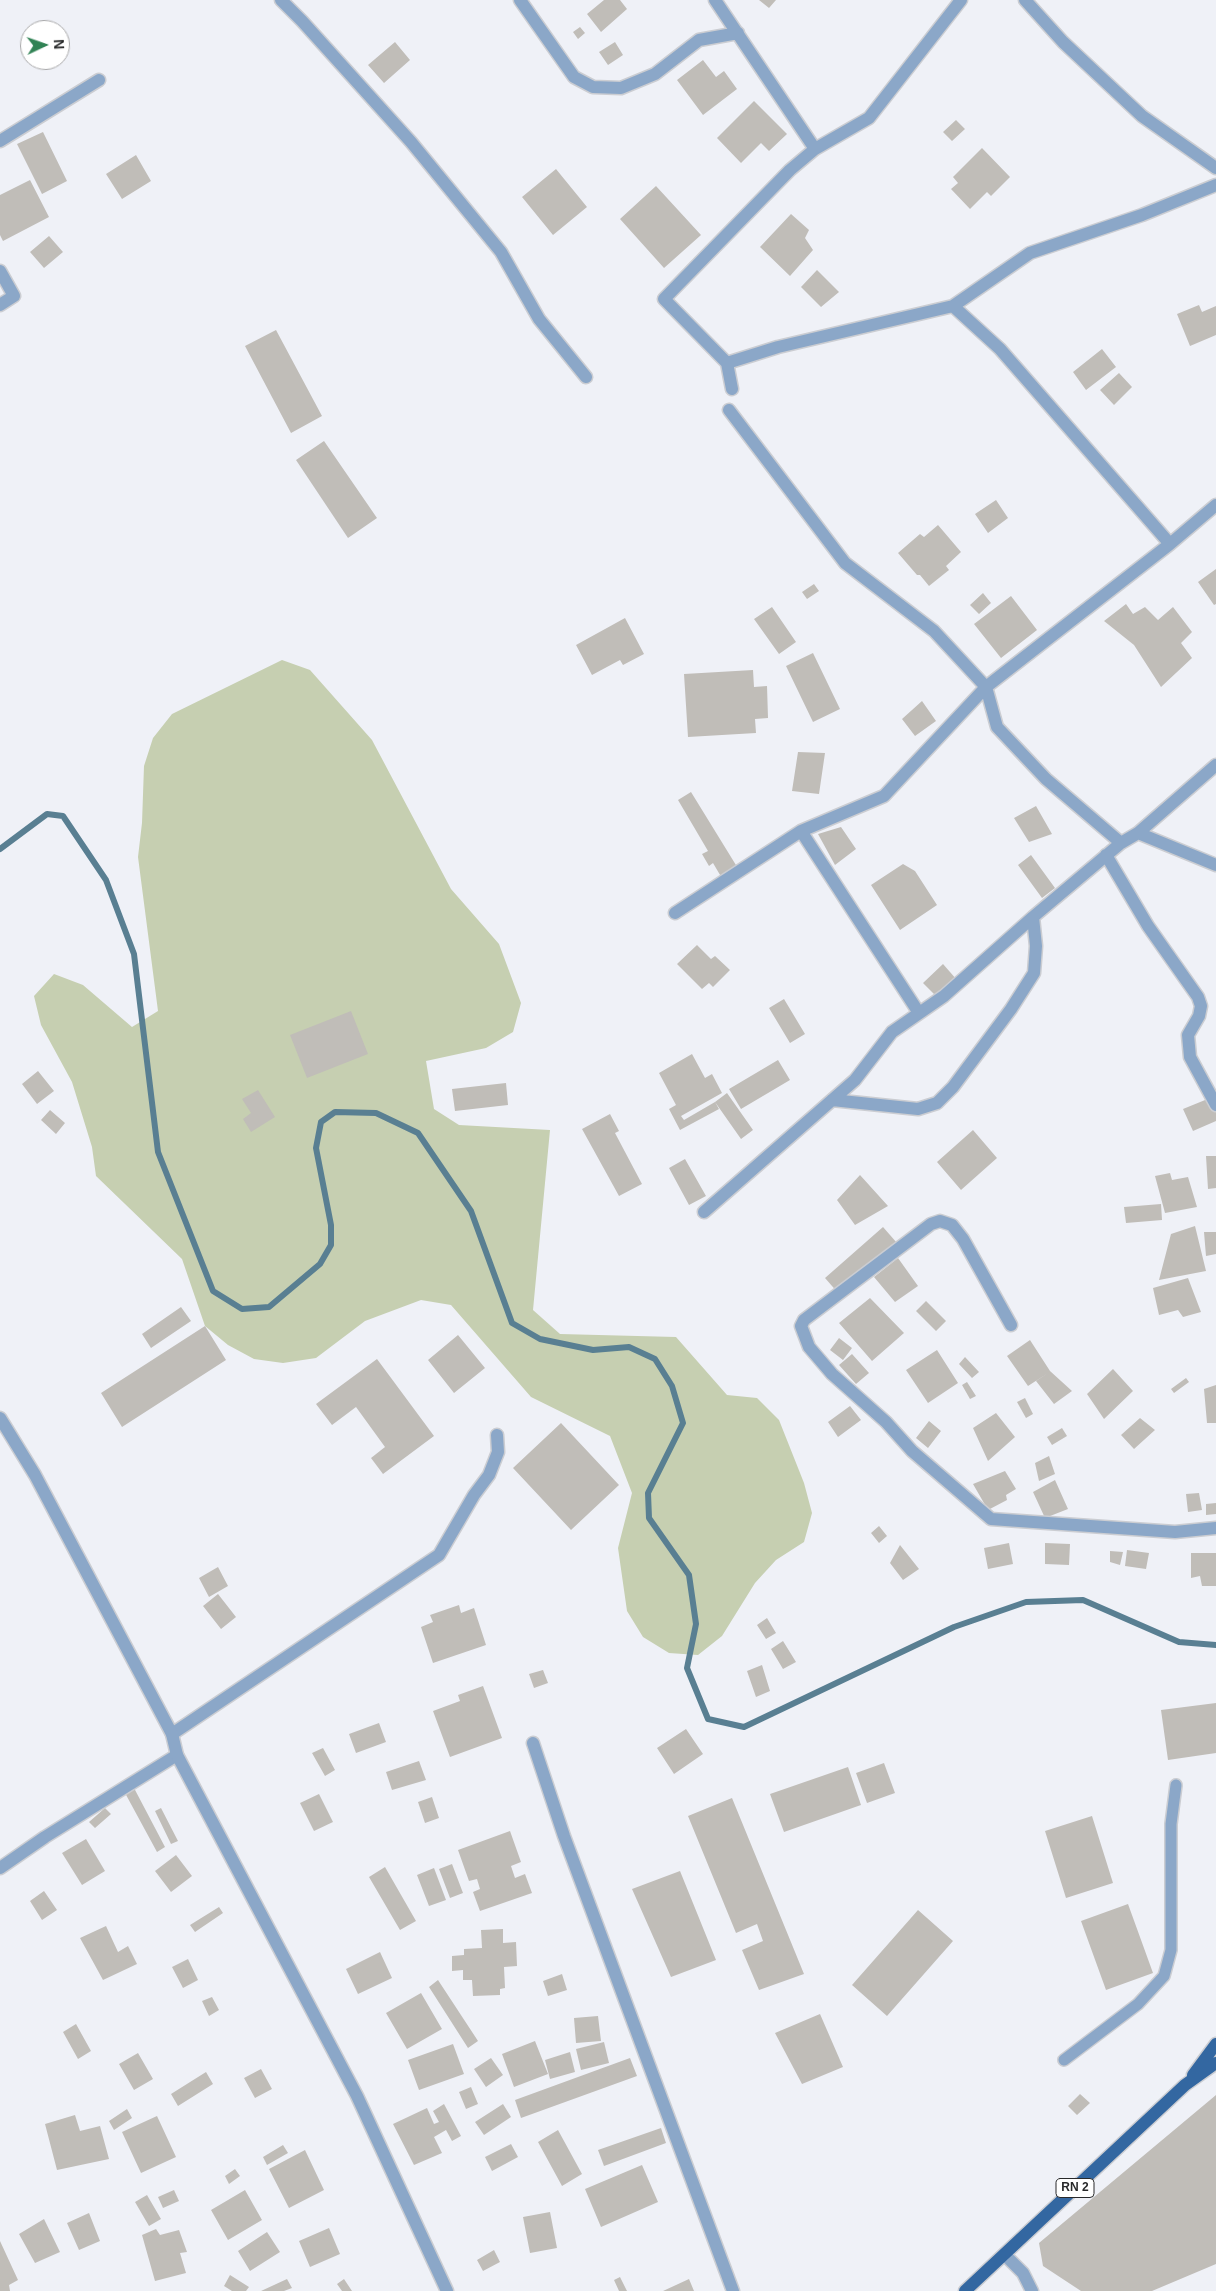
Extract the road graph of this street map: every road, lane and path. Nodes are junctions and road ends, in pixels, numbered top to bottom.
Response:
1 (281, 0) edge
2 (520, 0) edge
3 (715, 0) edge
4 (961, 0) edge
5 (1025, 0) edge
6 (738, 33) junction
7 (98, 80) dead end
8 (0, 141) edge
9 (815, 149) junction
10 (1216, 168) edge
11 (1216, 184) edge
12 (0, 271) edge
13 (0, 305) edge
14 (953, 306) junction
15 (727, 363) junction
16 (586, 377) dead end
17 (732, 389) dead end
18 (729, 410) dead end
19 (1216, 505) edge
20 (1170, 544) junction
21 (986, 687) junction
22 (1216, 764) edge
23 (801, 831) junction
24 (1138, 833) junction
25 (1121, 843) junction
26 (1106, 855) junction
27 (1216, 865) edge
28 (675, 913) dead end
29 (1033, 917) junction
30 (919, 1013) junction
31 (832, 1100) junction
32 (1216, 1105) edge
33 (704, 1212) dead end
34 (1011, 1325) dead end
35 (0, 1418) edge
36 (497, 1435) dead end
37 (1216, 1528) edge
38 (172, 1734) junction
39 (534, 1743) dead end
40 (177, 1755) junction
41 (1176, 1785) dead end
42 (0, 1868) edge
43 (1216, 2044) edge
44 (1064, 2060) dead end
45 (1216, 2063) edge
46 (1186, 2085) junction
47 (1005, 2255) junction
48 (447, 2291) edge
49 (733, 2291) edge
50 (965, 2291) edge
51 (1032, 2291) edge

1 - 16 street
2 - 6 street
3 - 6 street
4 - 9 street
5 - 10 street
6 - 9 street
7 - 8 street
9 - 15 street
11 - 14 street
12 - 13 street
14 - 15 street
14 - 20 street
15 - 17 street
18 - 21 street
19 - 20 street
20 - 21 street
21 - 23 street
21 - 25 street
22 - 24 street
23 - 28 street
23 - 30 street
24 - 25 street
24 - 27 street
25 - 26 street
26 - 29 street
26 - 32 street
29 - 30 street
29 - 31 street
30 - 31 street
31 - 33 street
34 - 37 street
35 - 38 street
36 - 38 street
38 - 40 street
39 - 49 street
40 - 42 street
40 - 48 street
41 - 44 lane
43 - 46 main road, RN 2
45 - 46 main road, RN 2
46 - 47 main road, RN 2
47 - 50 main road, RN 2
47 - 51 street

